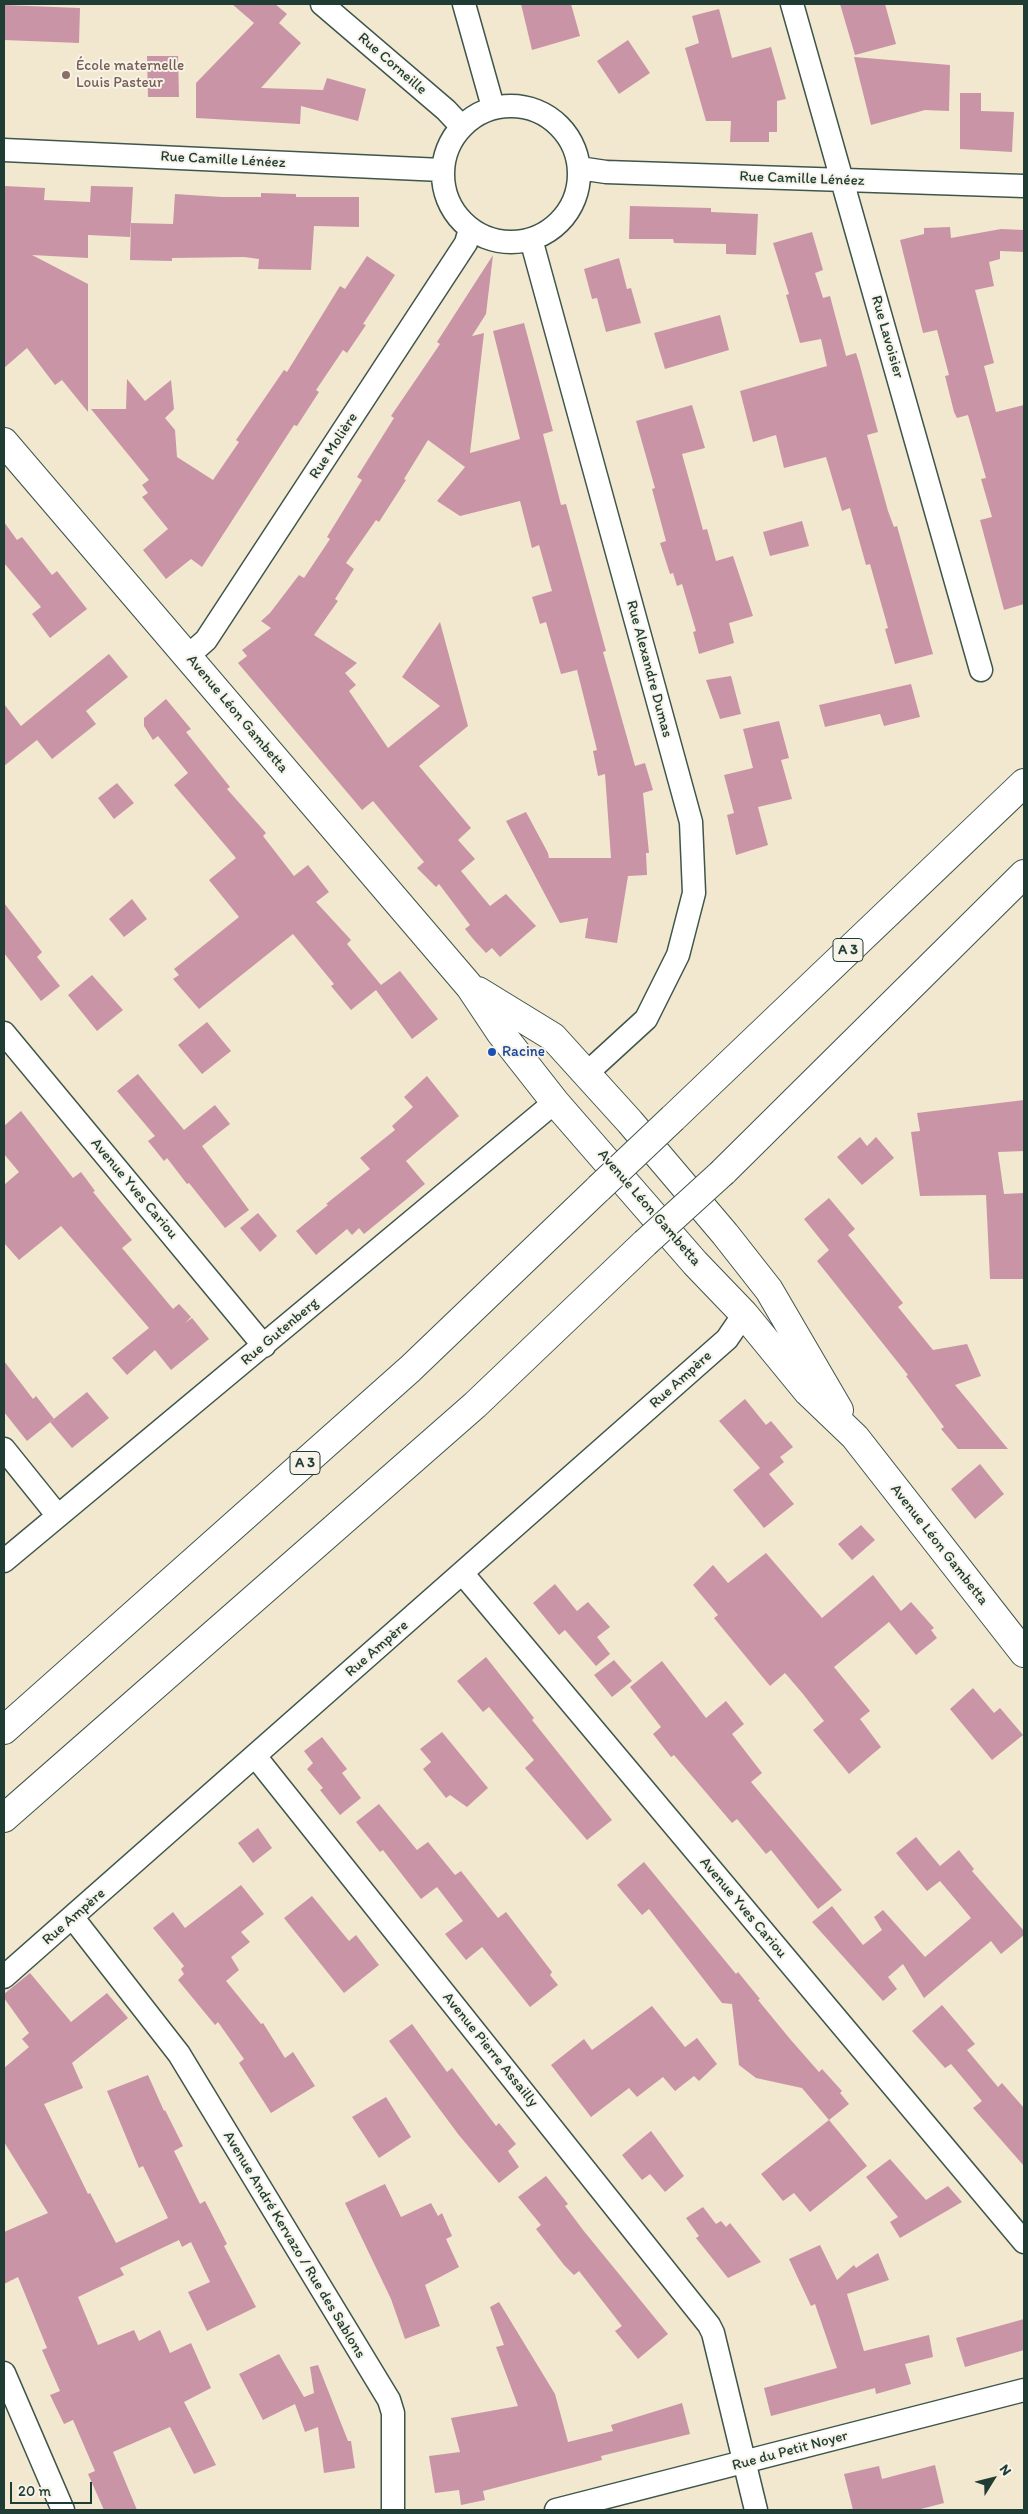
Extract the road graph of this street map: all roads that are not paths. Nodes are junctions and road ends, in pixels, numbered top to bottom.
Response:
1 (322, 4) edge
2 (464, 4) edge
3 (792, 4) edge
4 (493, 107) junction
5 (461, 126) junction
6 (4, 150) edge
7 (579, 168) junction
8 (442, 170) junction
9 (842, 180) junction
10 (1024, 186) edge
11 (470, 229) junction
12 (531, 240) junction
13 (4, 442) edge
14 (188, 656) junction
15 (981, 670) dead end
16 (1024, 783) edge
17 (1024, 874) edge
18 (470, 987) junction
19 (4, 1032) edge
20 (586, 1073) junction
21 (555, 1102) junction
22 (769, 1290) junction
23 (744, 1314) junction
24 (264, 1346) junction
25 (854, 1437) junction
26 (4, 1449) edge
27 (58, 1516) junction
28 (4, 1561) edge
29 (462, 1574) junction
30 (1024, 1653) edge
31 (4, 1730) edge
32 (255, 1756) junction
33 (4, 1818) edge
34 (73, 1918) junction
35 (4, 1977) edge
36 (1024, 2242) edge
37 (4, 2373) edge
38 (1024, 2390) edge
39 (744, 2464) junction
40 (63, 2510) edge
41 (393, 2510) edge
42 (556, 2510) edge
43 (756, 2510) edge

1 - 5 street, Rue Corneille
2 - 4 street
3 - 9 street, Rue Lavoisier
4 - 5 street
4 - 7 street
5 - 8 street
6 - 8 street, Rue Camille Lénéez
7 - 9 street, Rue Camille Lénéez
7 - 12 street
8 - 11 street
9 - 10 street, Rue Camille Lénéez
9 - 15 street, Rue Lavoisier
11 - 12 street
11 - 14 street, Rue Molière
12 - 20 street, Rue Alexandre Dumas
13 - 14 main road, Avenue Léon Gambetta
14 - 18 main road, Avenue Léon Gambetta
16 - 31 main road, A 3, bridge
17 - 33 main road, bridge
18 - 20 main road, Avenue Léon Gambetta
18 - 21 main road, Avenue Léon Gambetta
19 - 24 street, Avenue Yves Cariou
20 - 21 main road
20 - 22 main road, Avenue Léon Gambetta
21 - 23 main road, Avenue Léon Gambetta
21 - 24 street, Rue Gutenberg
22 - 23 main road
22 - 25 main road, Avenue Léon Gambetta
23 - 25 main road, Avenue Léon Gambetta
23 - 29 street, Rue Ampère
24 - 27 street, Rue Gutenberg
25 - 30 main road, Avenue Léon Gambetta
26 - 27 street
27 - 28 street, Rue Gutenberg
29 - 32 street, Rue Ampère
29 - 36 street, Avenue Yves Cariou
32 - 34 street, Rue Ampère
32 - 39 street, Avenue Pierre Assailly
34 - 35 street, Rue Ampère
34 - 41 street, Avenue André Kervazo / Rue des Sablons
37 - 40 street
38 - 39 street, Rue du Petit Noyer
39 - 42 street, Rue du Petit Noyer
39 - 43 street, Avenue Pierre Assailly

